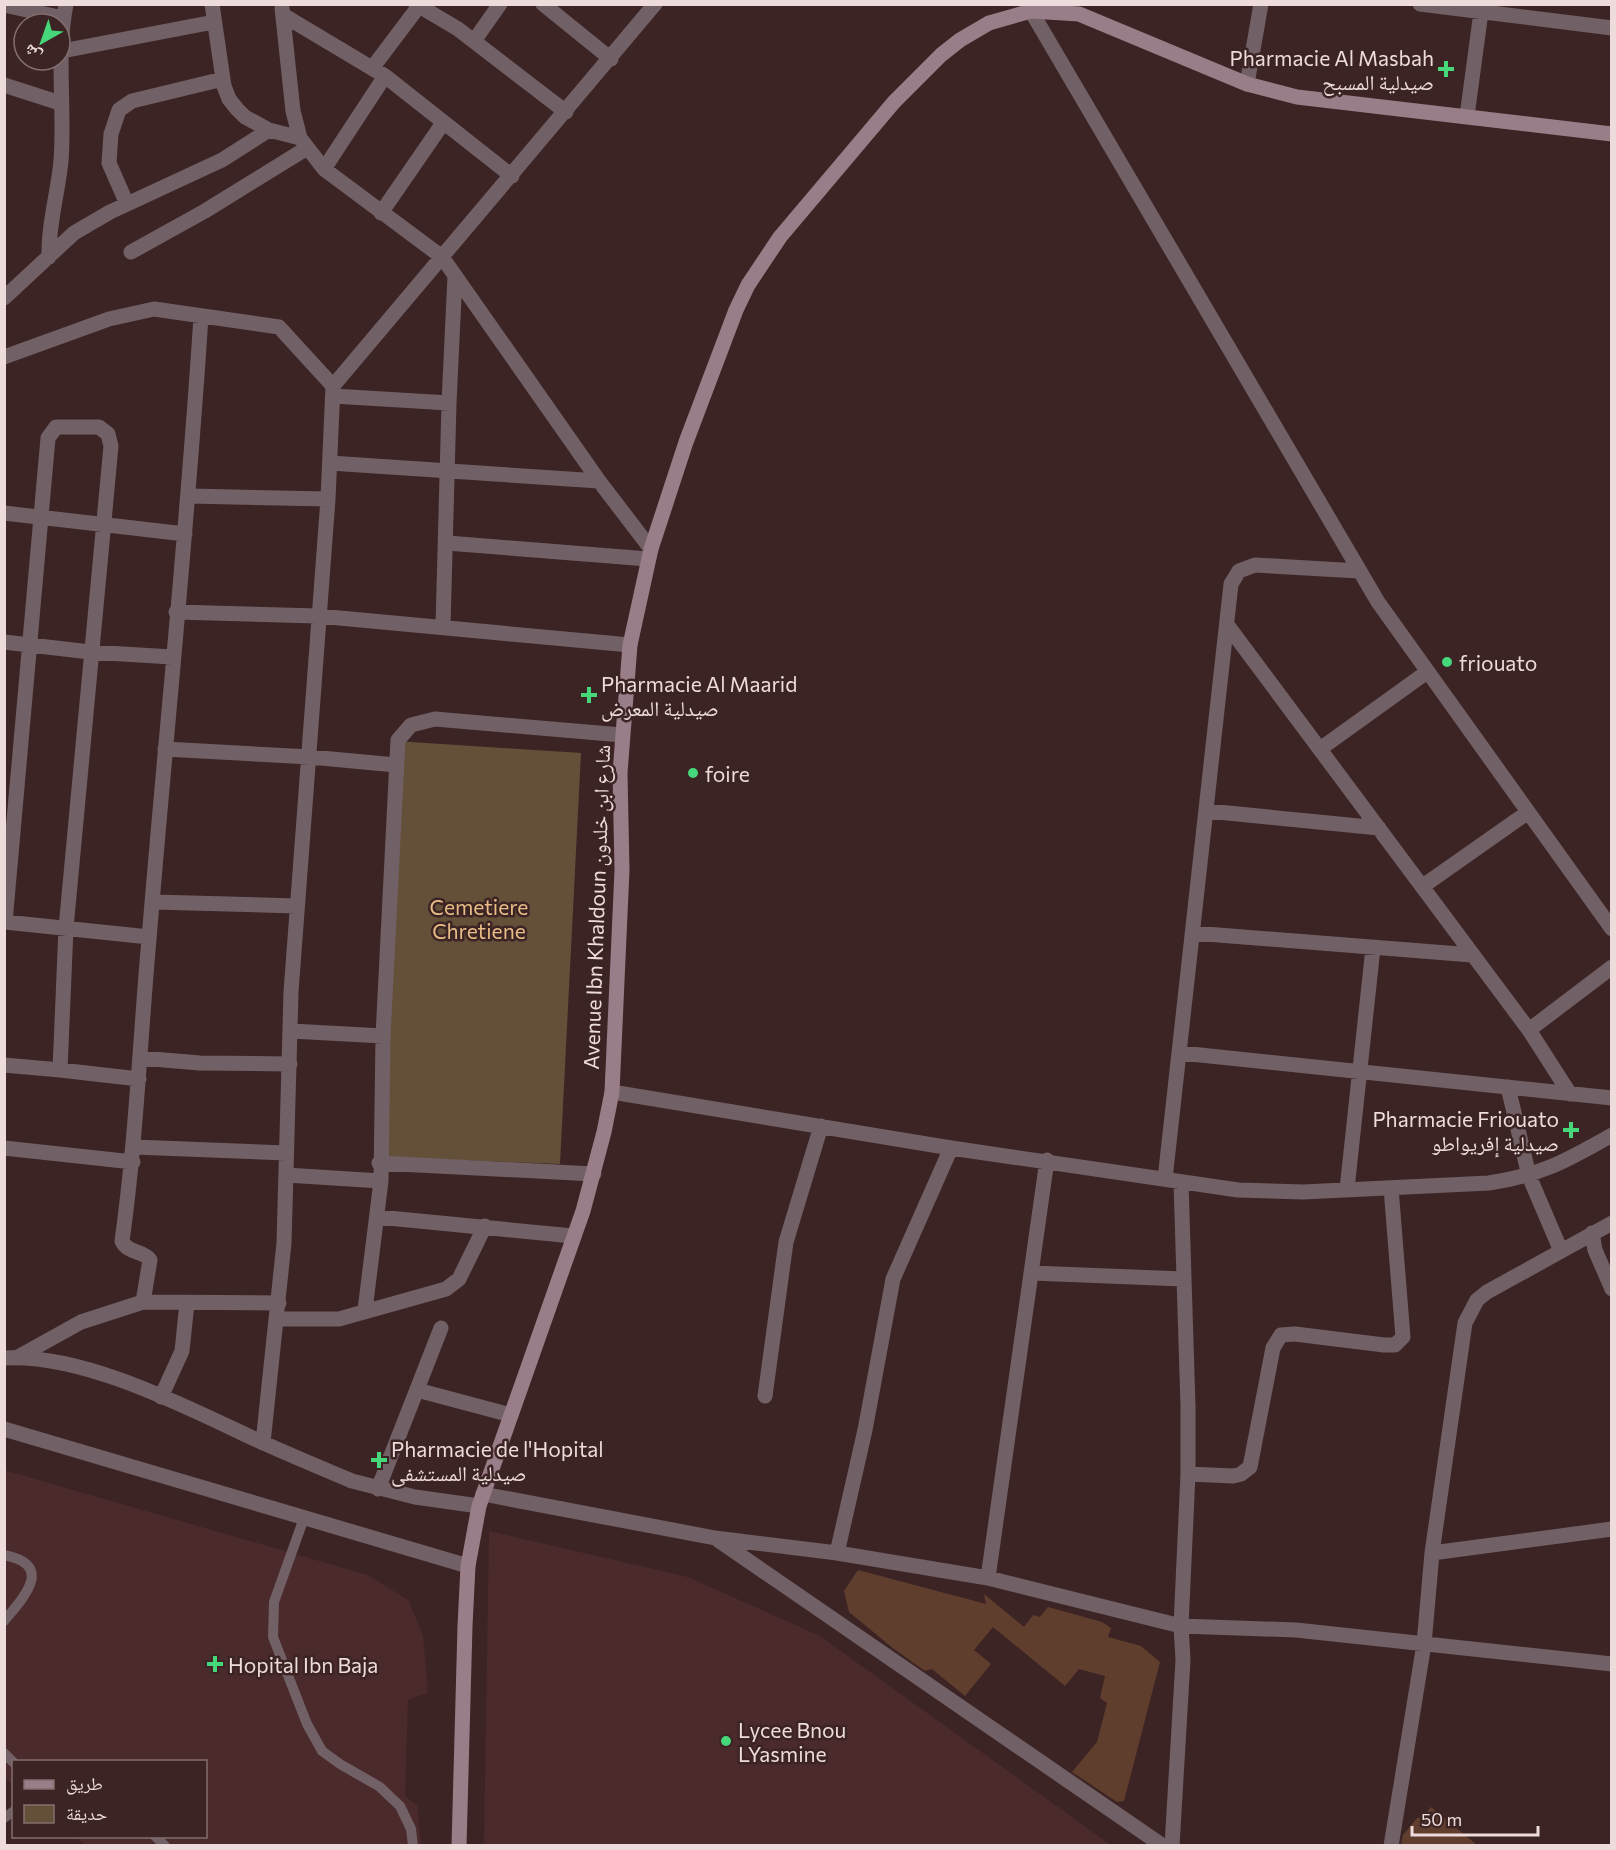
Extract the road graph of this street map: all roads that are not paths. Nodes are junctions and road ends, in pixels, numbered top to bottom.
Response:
1 (212, 4) edge
2 (500, 4) edge
3 (543, 4) edge
4 (655, 4) edge
5 (1262, 4) edge
6 (1420, 4) edge
7 (4, 5) edge
8 (418, 5) edge
9 (1079, 9) edge
10 (283, 10) edge
11 (64, 11) edge
12 (1031, 11) junction
13 (1481, 12) junction
14 (214, 22) junction
15 (1611, 28) edge
16 (474, 41) junction
17 (72, 49) edge
18 (611, 59) junction
19 (61, 72) edge
20 (379, 72) junction
21 (223, 79) junction
22 (1247, 84) junction
23 (4, 86) edge
24 (60, 103) junction
25 (566, 112) junction
26 (1467, 116) junction
27 (444, 123) junction
28 (269, 130) junction
29 (1611, 134) edge
30 (303, 143) junction
31 (324, 169) junction
32 (512, 176) junction
33 (127, 204) junction
34 (381, 213) junction
35 (131, 252) dead end
36 (49, 257) junction
37 (442, 257) junction
38 (455, 276) junction
39 (4, 298) edge
40 (201, 316) junction
41 (4, 357) edge
42 (333, 391) junction
43 (448, 403) junction
44 (330, 463) junction
45 (447, 469) junction
46 (599, 481) junction
47 (189, 496) junction
48 (328, 499) junction
49 (4, 513) edge
50 (41, 518) junction
51 (103, 526) junction
52 (185, 534) junction
53 (447, 543) junction
54 (650, 554) junction
55 (1359, 571) junction
56 (177, 612) junction
57 (318, 616) junction
58 (443, 626) junction
59 (1228, 626) junction
60 (4, 642) edge
61 (30, 644) junction
62 (630, 645) junction
63 (90, 652) junction
64 (172, 657) junction
65 (1427, 672) junction
66 (622, 735) junction
67 (165, 749) junction
68 (1320, 749) junction
69 (310, 757) junction
70 (396, 765) junction
71 (1208, 811) junction
72 (1527, 813) junction
73 (1379, 828) junction
74 (1423, 886) junction
75 (153, 902) junction
76 (297, 906) junction
77 (5, 922) edge
78 (66, 928) junction
79 (1611, 929) edge
80 (1193, 933) junction
81 (149, 937) junction
82 (1373, 948) junction
83 (1472, 955) junction
84 (1611, 967) edge
85 (1529, 1030) junction
86 (291, 1031) junction
87 (383, 1036) junction
88 (1180, 1053) junction
89 (140, 1058) junction
90 (290, 1064) junction
91 (4, 1065) edge
92 (60, 1070) junction
93 (1357, 1073) junction
94 (139, 1079) junction
95 (1508, 1088) junction
96 (612, 1092) junction
97 (1570, 1094) junction
98 (1611, 1098) edge
99 (821, 1126) junction
100 (1611, 1135) edge
101 (4, 1148) edge
102 (951, 1148) junction
103 (286, 1153) junction
104 (134, 1155) junction
105 (1047, 1160) junction
106 (379, 1163) junction
107 (594, 1174) junction
108 (286, 1175) junction
109 (1529, 1176) junction
110 (1165, 1179) junction
111 (381, 1181) junction
112 (1181, 1182) junction
113 (1391, 1188) junction
114 (1347, 1189) junction
115 (378, 1217) junction
116 (1611, 1223) edge
117 (485, 1226) junction
118 (1592, 1233) junction
119 (573, 1236) junction
120 (1561, 1251) junction
121 (1032, 1273) junction
122 (1183, 1279) junction
123 (1611, 1289) edge
124 (143, 1302) junction
125 (187, 1303) junction
126 (279, 1303) junction
127 (365, 1311) junction
128 (278, 1319) junction
129 (441, 1328) dead end
130 (11, 1358) edge
131 (417, 1390) junction
132 (765, 1396) dead end
133 (161, 1397) junction
134 (511, 1415) junction
135 (4, 1429) edge
136 (263, 1443) junction
137 (1188, 1474) junction
138 (378, 1489) junction
139 (481, 1500) junction
140 (304, 1518) junction
141 (1611, 1529) edge
142 (715, 1538) junction
143 (837, 1553) junction
144 (1432, 1553) junction
145 (4, 1555) edge
146 (468, 1566) junction
147 (988, 1578) junction
148 (4, 1621) edge
149 (1181, 1626) junction
150 (1424, 1644) junction
151 (1611, 1664) edge
152 (413, 1845) edge
153 (459, 1845) edge
154 (1163, 1845) edge
155 (1172, 1845) edge
156 (1391, 1845) edge

1 - 14 street
2 - 16 street
3 - 18 street
4 - 18 street
5 - 22 street
6 - 13 street
7 - 11 street
8 - 16 street
8 - 20 street
9 - 12 street, Avenue Ibn Khaldoun شارع ابن خلدون
9 - 22 street, Avenue Ibn Khaldoun شارع ابن خلدون
10 - 20 street
10 - 30 street
12 - 54 street, Avenue Ibn Khaldoun شارع ابن خلدون
12 - 55 street
13 - 15 street
13 - 26 street
14 - 17 street
14 - 21 street
16 - 25 street
18 - 25 street
19 - 24 street
20 - 27 street
20 - 31 street
21 - 28 street
21 - 33 street
22 - 26 street, Avenue Ibn Khaldoun شارع ابن خلدون
23 - 24 street
24 - 36 street
25 - 32 street
26 - 29 street, Avenue Ibn Khaldoun شارع ابن خلدون
27 - 32 street
27 - 34 street
28 - 30 street
28 - 33 street
30 - 31 street
30 - 35 street
31 - 34 street
32 - 37 street
33 - 36 street
34 - 37 street
36 - 39 street
37 - 38 street
37 - 42 street
38 - 43 street
38 - 46 street
40 - 41 street
40 - 42 street
40 - 47 street
42 - 43 street
42 - 44 street
43 - 45 street
44 - 45 street
44 - 48 street
45 - 46 street
45 - 53 street
46 - 54 street
47 - 48 street
47 - 52 street
48 - 57 street
49 - 50 street
50 - 51 street
50 - 51 street
50 - 61 street
51 - 52 street
51 - 63 street
52 - 56 street
53 - 54 street
53 - 58 street
54 - 62 street, Avenue Ibn Khaldoun شارع ابن خلدون
55 - 59 street
55 - 65 street
56 - 57 street
56 - 64 street
57 - 58 street
57 - 69 street
58 - 62 street
59 - 68 street
59 - 71 street
60 - 61 street
61 - 63 street
61 - 77 street
62 - 66 street, Avenue Ibn Khaldoun شارع ابن خلدون
63 - 64 street
63 - 78 street
64 - 67 street
65 - 68 street
65 - 72 street
66 - 70 street
66 - 96 street, Avenue Ibn Khaldoun شارع ابن خلدون
67 - 69 street
67 - 75 street
68 - 73 street
69 - 70 street
69 - 76 street
70 - 87 street
71 - 73 street
71 - 80 street
72 - 74 street
72 - 79 street
73 - 74 street
74 - 83 street
75 - 76 street
75 - 81 street
76 - 86 street
77 - 78 street
78 - 81 street
78 - 92 street
80 - 82 street
80 - 88 street
81 - 89 street
82 - 83 street
82 - 93 street
83 - 85 street
84 - 85 street
85 - 97 street
86 - 87 street
86 - 90 street
87 - 106 street
88 - 93 street
88 - 110 street
89 - 90 street
89 - 94 street
90 - 103 street
91 - 92 street
92 - 94 street
93 - 95 street
93 - 114 street
94 - 104 street
95 - 97 street
95 - 109 street
96 - 99 street
96 - 107 street, Avenue Ibn Khaldoun شارع ابن خلدون
97 - 98 street
99 - 102 street
99 - 132 street
100 - 109 street
101 - 104 street
102 - 105 street
102 - 143 street
103 - 104 street
103 - 108 street
104 - 124 street
105 - 110 street
105 - 121 street
106 - 107 street
106 - 111 street
107 - 119 street, Avenue Ibn Khaldoun شارع ابن خلدون
108 - 111 street
108 - 126 street
109 - 113 street
109 - 120 street
110 - 112 street
111 - 115 street
112 - 114 street
112 - 122 street
113 - 114 street
113 - 137 street
115 - 117 street
115 - 127 street
116 - 118 street
117 - 119 street
117 - 127 street
118 - 120 street
118 - 123 street
119 - 134 street, Avenue Ibn Khaldoun شارع ابن خلدون
120 - 144 street
121 - 122 street
121 - 147 street
122 - 137 street
124 - 125 street
124 - 130 street
125 - 126 street
125 - 133 street
126 - 128 street
127 - 128 street
128 - 136 street
129 - 131 street
130 - 133 street
131 - 134 street
131 - 138 street
133 - 136 street
134 - 139 street, Avenue Ibn Khaldoun شارع ابن خلدون
135 - 140 street
136 - 138 street
137 - 149 street
138 - 139 street
139 - 142 street
139 - 146 street, Avenue Ibn Khaldoun شارع ابن خلدون
140 - 146 street
140 - 152 lane
141 - 144 street
142 - 143 street
142 - 154 street
143 - 147 street
144 - 150 street
145 - 148 lane
146 - 153 street, Avenue Ibn Khaldoun شارع ابن خلدون
147 - 149 street
149 - 150 street
149 - 155 street
150 - 151 street
150 - 156 street

